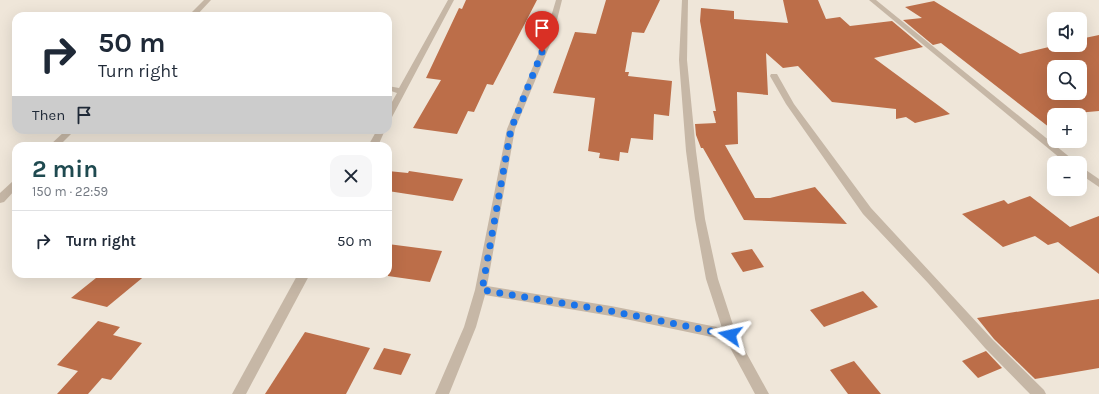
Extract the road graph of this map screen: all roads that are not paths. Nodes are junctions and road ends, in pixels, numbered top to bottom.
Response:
1 (208, 0) edge
2 (451, 0) edge
3 (559, 0) edge
4 (686, 0) edge
5 (872, 0) edge
6 (196, 12) edge
7 (774, 76) dead end
8 (392, 89) edge
9 (401, 91) junction
10 (392, 109) edge
11 (67, 134) edge
12 (58, 142) edge
13 (1063, 156) edge
14 (1087, 175) edge
15 (1099, 184) edge
16 (12, 187) edge
17 (0, 199) edge
18 (302, 278) edge
19 (482, 290) junction
20 (730, 335) junction
21 (239, 394) edge
22 (442, 394) edge
23 (762, 394) edge
24 (1038, 394) edge

1 - 6 street
2 - 9 street
3 - 19 street
4 - 20 street
5 - 13 street
7 - 24 street
8 - 9 street
9 - 10 street
11 - 12 street
14 - 15 street
16 - 17 street
18 - 21 street
19 - 20 street
19 - 22 street
20 - 23 street

